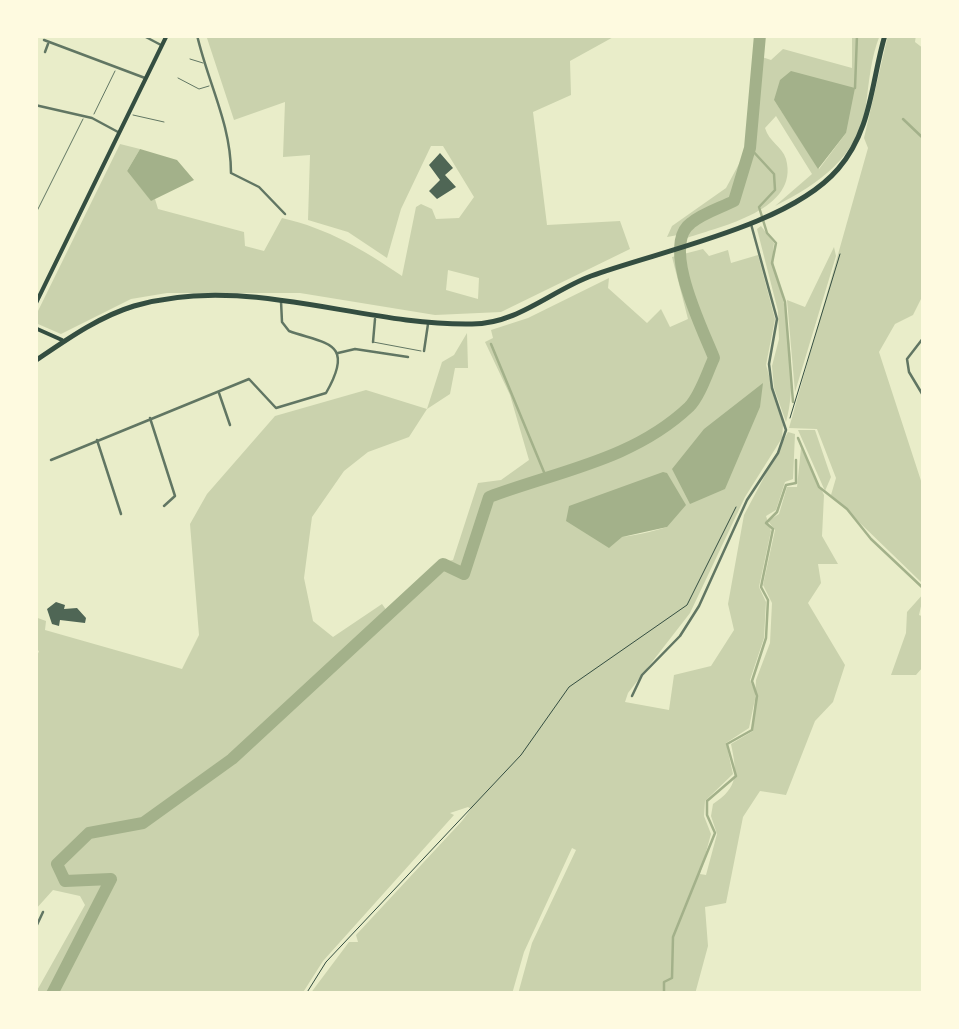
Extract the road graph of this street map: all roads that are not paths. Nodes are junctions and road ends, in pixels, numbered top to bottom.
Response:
1 (142, 35) edge
2 (168, 35) edge
3 (197, 35) edge
4 (885, 35) edge
5 (162, 46) junction
6 (45, 52) dead end
7 (190, 59) dead end
8 (203, 64) junction
9 (116, 68) junction
10 (178, 78) dead end
11 (147, 79) junction
12 (209, 86) junction
13 (35, 105) edge
14 (128, 114) junction
15 (84, 116) junction
16 (92, 118) junction
17 (164, 122) dead end
18 (120, 132) junction
19 (285, 214) dead end
20 (35, 215) edge
21 (752, 222) junction
22 (280, 299) junction
23 (35, 305) edge
24 (375, 315) junction
25 (428, 323) junction
26 (35, 328) edge
27 (924, 337) edge
28 (66, 341) junction
29 (372, 342) joint
30 (424, 351) joint
31 (336, 353) junction
32 (408, 357) dead end
33 (35, 361) edge
34 (218, 392) junction
35 (924, 397) edge
36 (149, 417) junction
37 (231, 422) dead end
38 (96, 438) junction
39 (51, 460) dead end
40 (184, 494) dead end
41 (175, 496) junction
42 (164, 506) dead end
43 (118, 507) junction
44 (111, 509) dead end
45 (121, 514) dead end
46 (632, 696) dead end
47 (43, 912) dead end
48 (35, 929) edge

1 - 5 street
2 - 5 main road
3 - 8 street
4 - 21 highway
5 - 11 main road
6 - 9 street
7 - 8 lane
8 - 12 street
9 - 11 street
9 - 16 lane
10 - 12 lane
11 - 14 main road
12 - 19 street
13 - 15 street
14 - 17 lane
14 - 18 main road
15 - 16 street
15 - 20 lane
16 - 18 street
18 - 23 main road
21 - 25 highway
21 - 46 street
22 - 24 highway
22 - 28 highway
22 - 31 street
24 - 25 highway
24 - 29 street
25 - 30 street
26 - 28 main road
27 - 35 street
28 - 33 highway
29 - 30 lane
31 - 32 street
31 - 34 street
34 - 36 street
34 - 37 street
36 - 38 street
36 - 41 street
38 - 39 street
38 - 43 street
40 - 41 street
41 - 42 street
43 - 44 street
43 - 45 street
47 - 48 street

